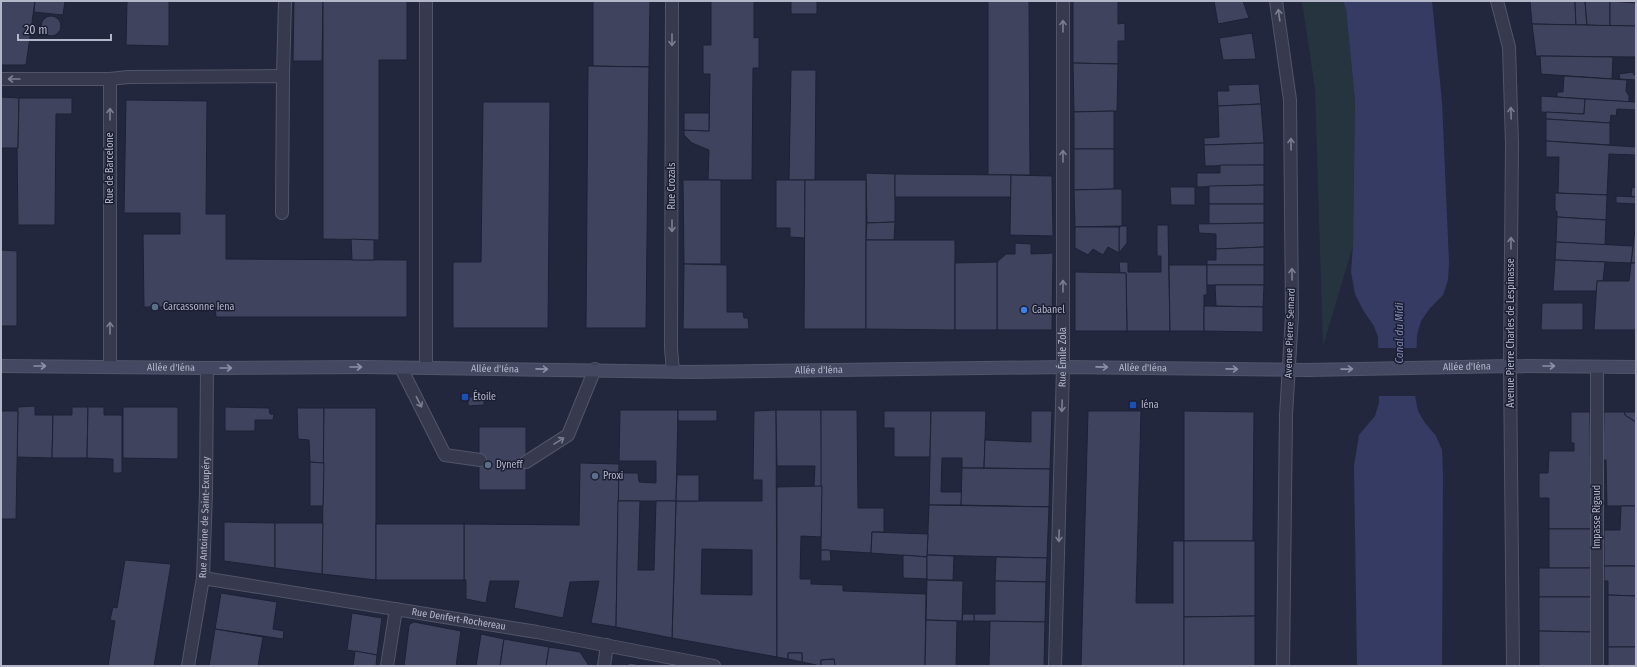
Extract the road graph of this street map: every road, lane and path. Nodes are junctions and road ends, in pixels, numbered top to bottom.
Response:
1 (285, 1) edge
2 (426, 1) edge
3 (672, 1) edge
4 (1063, 1) edge
5 (1276, 1) edge
6 (1497, 1) edge
7 (283, 76) junction
8 (1, 79) edge
9 (110, 79) junction
10 (282, 213) dead end
11 (1, 366) edge
12 (1510, 366) junction
13 (110, 367) junction
14 (1063, 367) junction
15 (1597, 367) junction
16 (1636, 367) edge
17 (207, 368) junction
18 (401, 368) junction
19 (426, 368) junction
20 (595, 369) junction
21 (1290, 369) junction
22 (673, 371) junction
23 (480, 460) dead end
24 (526, 462) dead end
25 (203, 578) junction
26 (396, 609) junction
27 (607, 646) junction
28 (188, 666) edge
29 (387, 666) edge
30 (604, 666) edge
31 (714, 666) edge
32 (1055, 666) edge
33 (1283, 666) edge
34 (1513, 666) edge
35 (1597, 666) edge

1 - 7 street
2 - 19 street
3 -> 22 street, Rue Crozals
14 -> 4 street, Rue Émile Zola
21 -> 5 street, Avenue Pierre Semard
12 -> 6 street, Avenue Pierre Charles de Lespinasse
7 - 9 street
7 - 10 street
9 -> 8 street
13 -> 9 street, Rue de Barcelone
11 -> 13 main road, Allée d'Iéna
12 -> 15 main road, Allée d'Iéna
21 -> 12 main road, Allée d'Iéna
12 - 34 street, Avenue Pierre Charles de Lespinasse
13 - 17 main road, Allée d'Iéna
14 -> 21 main road, Allée d'Iéna
14 - 22 main road, Allée d'Iéna
14 -> 32 street, Rue Émile Zola
15 - 16 main road, Allée d'Iéna
15 - 35 street, Impasse Rigaud
17 -> 18 main road, Allée d'Iéna
17 - 25 street, Rue Antoine de Saint-Exupéry
18 - 19 main road, Allée d'Iéna
18 -> 23 street
19 -> 20 main road, Allée d'Iéna
20 - 22 main road, Allée d'Iéna
24 -> 20 street
21 - 33 street, Avenue Pierre Semard
25 - 26 street, Rue Denfert-Rochereau
25 - 28 street, Rue Antoine de Saint-Exupéry
26 - 27 street, Rue Denfert-Rochereau
26 - 29 street
27 - 30 street
27 - 31 street, Rue Denfert-Rochereau

